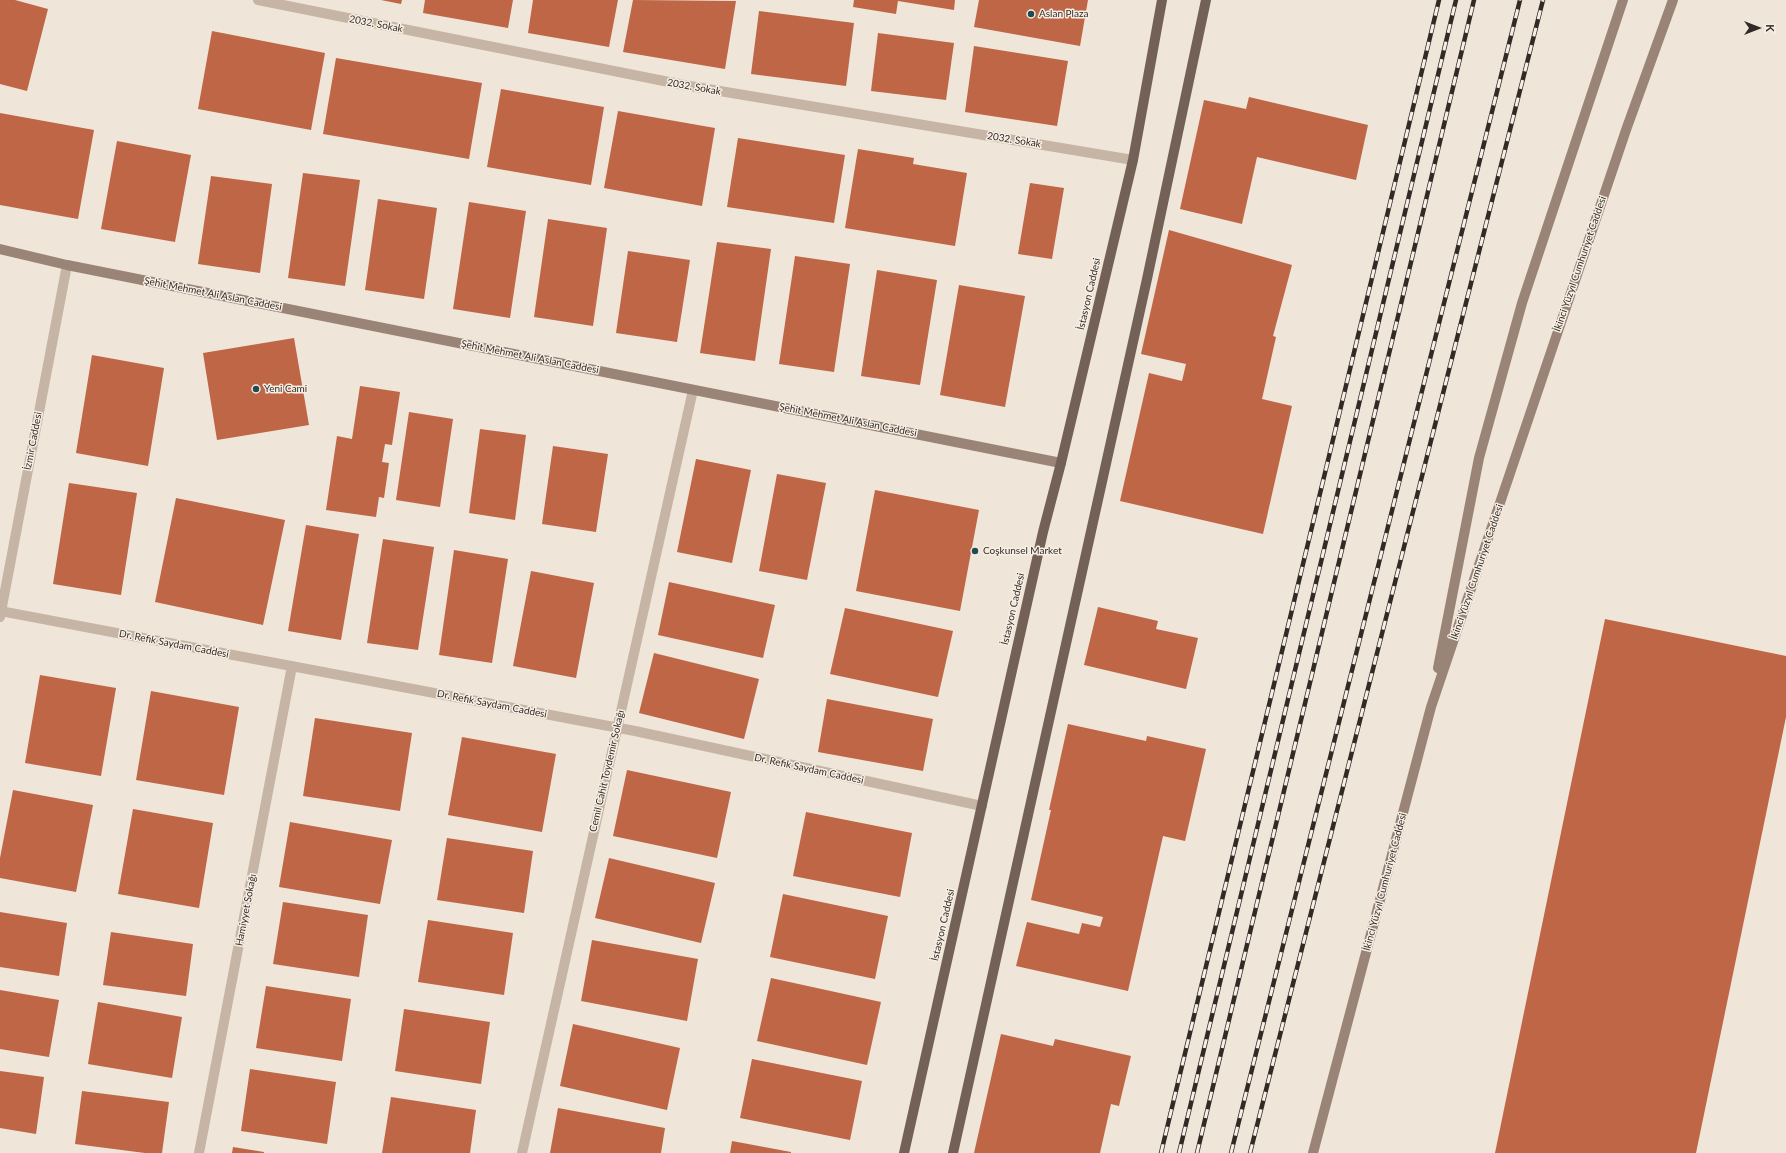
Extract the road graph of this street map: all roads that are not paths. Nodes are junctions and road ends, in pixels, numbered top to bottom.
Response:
1 (258, 0) edge
2 (1162, 0) edge
3 (1206, 0) edge
4 (1623, 0) edge
5 (1673, 0) edge
6 (1133, 160) junction
7 (0, 249) edge
8 (67, 265) junction
9 (693, 390) junction
10 (1061, 463) junction
11 (0, 613) edge
12 (292, 666) junction
13 (1431, 707) junction
14 (617, 727) junction
15 (982, 806) junction
16 (199, 1153) edge
17 (522, 1153) edge
18 (904, 1153) edge
19 (953, 1153) edge
20 (1313, 1153) edge

1 - 6 street, 2032. Sokak
2 - 6 main road, İstasyon Caddesi
3 - 19 main road
4 - 13 main road
5 - 13 main road, İkinci Yüzyıl Cumhuriyet Caddesi
6 - 10 main road, İstasyon Caddesi
7 - 8 main road, Şehit Mehmet Ali Aslan Caddesi
8 - 9 main road, Şehit Mehmet Ali Aslan Caddesi
8 - 11 street, İzmir Caddesi
9 - 10 main road, Şehit Mehmet Ali Aslan Caddesi
9 - 14 street, Cemil Cahit Toydemir Sokağı
10 - 15 main road, İstasyon Caddesi
11 - 12 street, Dr. Refik Saydam Caddesi
12 - 14 street, Dr. Refik Saydam Caddesi
12 - 16 street, Hamiyyet Sokağı
13 - 20 main road, İkinci Yüzyıl Cumhuriyet Caddesi
14 - 15 street, Dr. Refik Saydam Caddesi
14 - 17 street, Cemil Cahit Toydemir Sokağı
15 - 18 main road, İstasyon Caddesi

